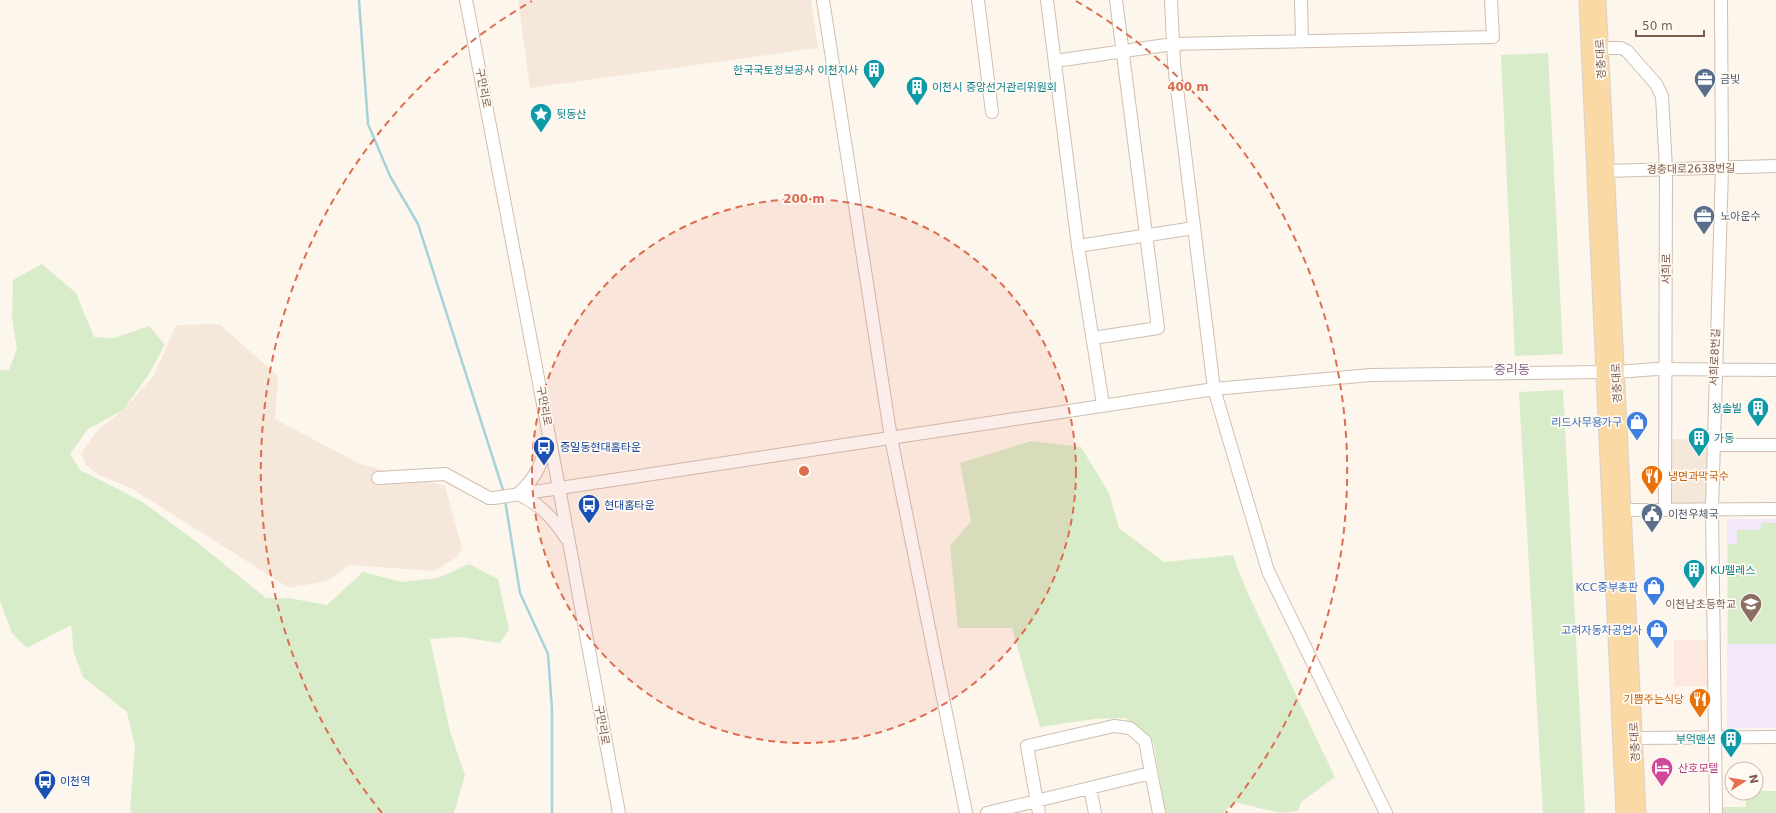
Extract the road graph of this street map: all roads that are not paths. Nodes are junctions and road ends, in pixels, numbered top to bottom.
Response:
1 (466, 0) edge
2 (823, 0) edge
3 (978, 0) edge
4 (1047, 0) edge
5 (1116, 0) edge
6 (1170, 0) edge
7 (1301, 0) edge
8 (1492, 0) edge
9 (1587, 0) edge
10 (1598, 0) edge
11 (1721, 0) edge
12 (1302, 42) junction
13 (1173, 44) junction
14 (1600, 48) junction
15 (1123, 50) junction
16 (1054, 61) junction
17 (992, 112) dead end
18 (1776, 166) edge
19 (1722, 168) junction
20 (1666, 170) junction
21 (1606, 171) junction
22 (1194, 228) junction
23 (1146, 235) junction
24 (1078, 246) junction
25 (1093, 338) junction
26 (1715, 369) junction
27 (1667, 370) junction
28 (1776, 370) edge
29 (1610, 372) junction
30 (1214, 389) junction
31 (1103, 406) junction
32 (549, 433) junction
33 (891, 438) junction
34 (1714, 445) junction
35 (1776, 445) edge
36 (378, 478) dead end
37 (559, 488) junction
38 (518, 494) junction
39 (1776, 509) edge
40 (1623, 510) junction
41 (1665, 510) junction
42 (1712, 510) junction
43 (569, 541) junction
44 (1776, 737) edge
45 (1635, 738) junction
46 (1714, 738) junction
47 (1151, 773) junction
48 (1090, 788) junction
49 (1036, 801) junction
50 (618, 813) edge
51 (966, 813) edge
52 (987, 813) edge
53 (1039, 813) edge
54 (1096, 813) edge
55 (1159, 813) edge
56 (1386, 813) edge
57 (1624, 813) edge
58 (1638, 813) edge
59 (1716, 813) edge

1 - 32 street, 구만리로
2 - 33 street
3 - 17 street
4 - 16 street
5 - 15 street
6 - 13 street
7 - 12 street
8 - 12 street
9 - 29 main road, 경충대로
10 - 14 main road, 경충대로
11 - 19 street, 서희로8번길
12 - 13 street
13 - 15 street
13 - 22 street
14 - 20 street, 서희로
14 - 21 main road, 경충대로
15 - 16 street
15 - 23 street
16 - 24 street
18 - 19 street, 경충대로2638번길
19 - 20 street, 경충대로2638번길
19 - 26 street, 서희로8번길
20 - 21 street, 경충대로2638번길
20 - 27 street, 서희로
21 - 29 main road, 경충대로
22 - 23 street
22 - 30 street
23 - 24 street
23 - 25 street
24 - 25 street
25 - 31 street
26 - 27 street
26 - 28 street
26 - 34 street, 서희로8번길
27 - 29 street
27 - 41 street, 서희로
29 - 30 street
29 - 40 main road, 경충대로
29 - 57 main road, 경충대로
30 - 31 street
30 - 56 street
31 - 33 street
32 - 37 street, 구만리로
32 - 38 street
33 - 37 street
33 - 51 street
34 - 35 street
34 - 42 street, 서희로8번길
36 - 38 street
37 - 38 street
37 - 43 street, 구만리로
38 - 43 street
39 - 42 street
40 - 41 street
40 - 45 main road, 경충대로
41 - 42 street
42 - 46 street, 서희로8번길
43 - 50 street, 구만리로
44 - 46 street
45 - 46 street
45 - 58 main road, 경충대로
46 - 59 street, 서희로8번길
47 - 48 street
47 - 49 street
47 - 55 street
48 - 49 street
48 - 54 street
49 - 52 street
49 - 53 street

